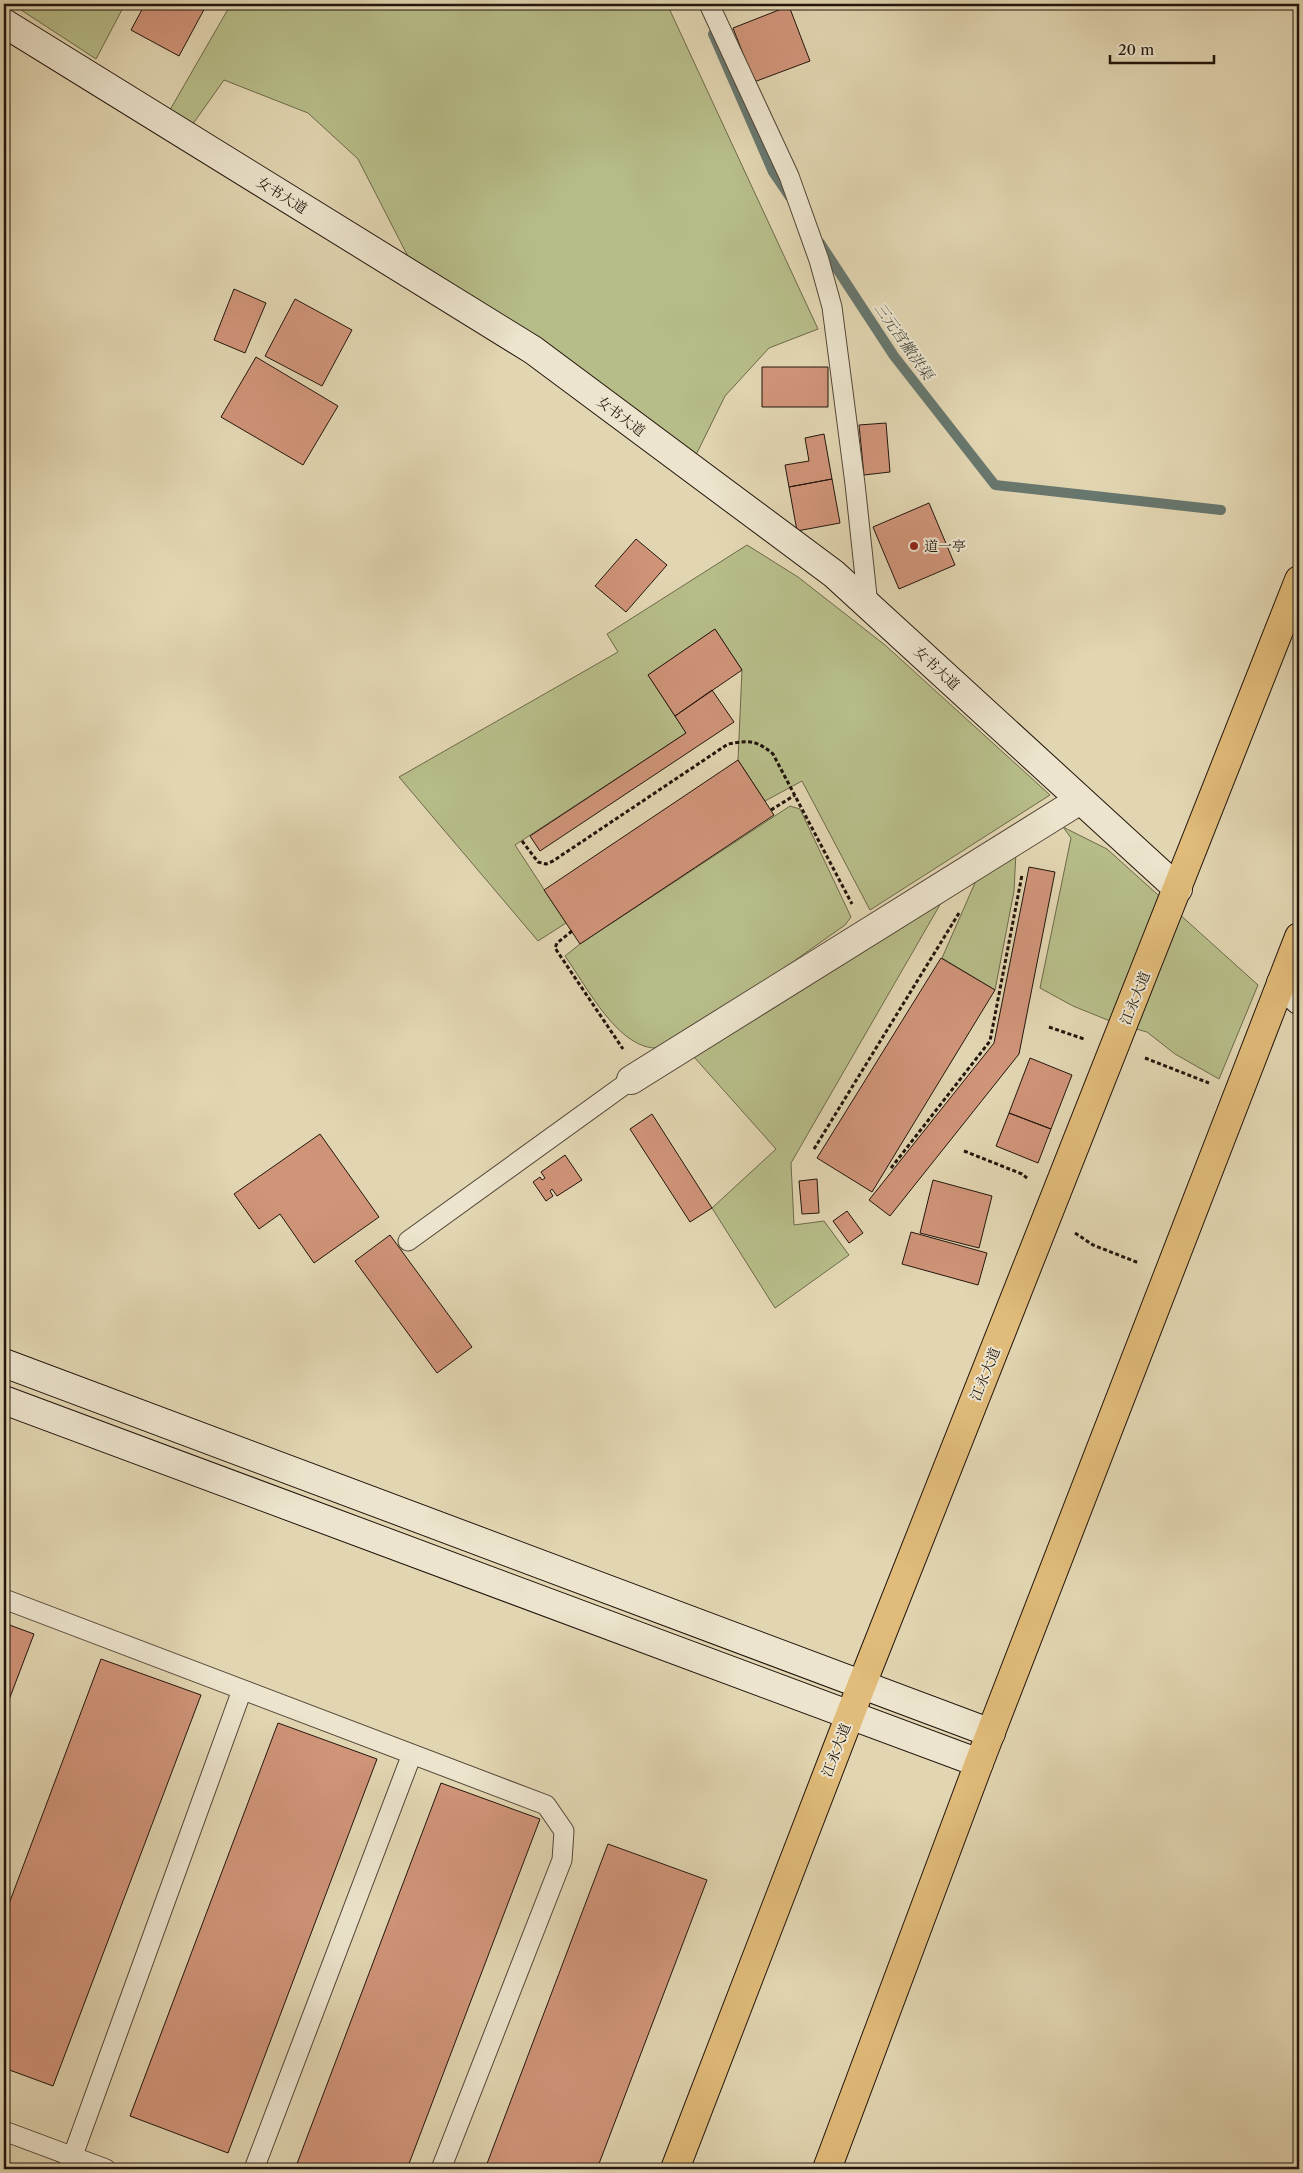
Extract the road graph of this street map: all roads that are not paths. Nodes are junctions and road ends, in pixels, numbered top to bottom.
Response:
1 (709, 4) edge
2 (4, 23) edge
3 (1299, 580) edge
4 (868, 605) junction
5 (1080, 800) junction
6 (1178, 889) junction
7 (1299, 937) edge
8 (1290, 992) edge
9 (636, 1078) joint
10 (408, 1240) dead end
11 (4, 1363) edge
12 (4, 1400) edge
13 (4, 1599) edge
14 (862, 1684) junction
15 (242, 1690) junction
16 (850, 1714) junction
17 (991, 1733) junction
18 (412, 1754) junction
19 (979, 1763) junction
20 (4, 2131) edge
21 (70, 2163) edge
22 (106, 2169) edge
23 (254, 2169) edge
24 (441, 2169) edge
25 (675, 2169) edge
26 (827, 2169) edge

1 - 4 lane
2 - 4 main road, 女书大道
3 - 6 main road, 江永大道
4 - 5 main road, 女书大道
5 - 6 main road, 女书大道
5 - 9 main road
6 - 14 main road, 江永大道
7 - 8 main road
8 - 17 main road
9 - 10 lane
11 - 14 main road
12 - 16 main road
13 - 15 lane
14 - 16 main road, 江永大道
14 - 17 main road
15 - 18 lane
15 - 21 lane
16 - 19 main road
16 - 25 main road, 江永大道
17 - 19 main road
18 - 23 lane
18 - 24 lane
19 - 26 main road
20 - 21 lane
21 - 22 lane

